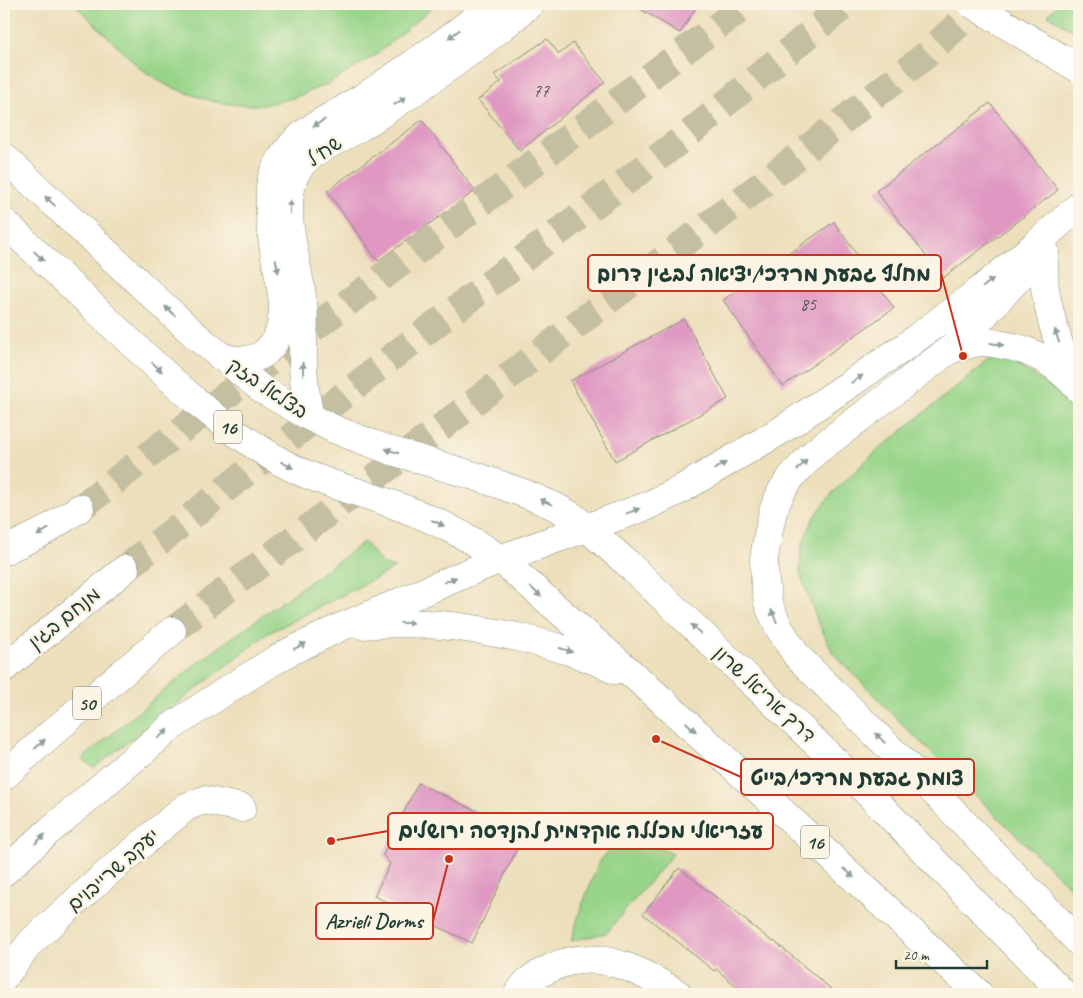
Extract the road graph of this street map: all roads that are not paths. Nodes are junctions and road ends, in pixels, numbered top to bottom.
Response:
1 (493, 4) edge
2 (530, 4) edge
3 (972, 4) edge
4 (1079, 69) edge
5 (4, 157) edge
6 (1079, 206) edge
7 (1079, 213) edge
8 (4, 222) edge
9 (1045, 251) junction
10 (949, 350) junction
11 (219, 355) junction
12 (1076, 385) edge
13 (310, 417) junction
14 (80, 508) tunnel mouth
15 (587, 528) junction
16 (4, 552) edge
17 (500, 559) junction
18 (125, 569) tunnel mouth
19 (341, 627) junction
20 (172, 631) tunnel mouth
21 (4, 668) edge
22 (655, 694) junction
23 (4, 776) edge
24 (858, 783) junction
25 (939, 797) junction
26 (242, 808) dead end
27 (4, 872) edge
28 (1079, 923) edge
29 (1079, 942) edge
30 (4, 977) edge
31 (1079, 983) edge
32 (977, 993) edge
33 (518, 994) edge
34 (678, 994) edge
35 (1064, 994) edge

1 -> 11 main road, שח"ל
13 -> 2 main road, שח"ל
3 - 4 main road, bridge
11 -> 5 main road, בצלאל בזק / 16
15 -> 6 main road
7 - 9 main road
8 -> 17 main road, 16
9 - 10 main road
12 -> 9 main road
10 -> 12 main road
25 -> 10 main road
11 - 13 main road, בצלאל בזק / 16
15 -> 13 main road, בצלאל בזק / 16
14 -> 16 main road
15 - 17 main road
24 -> 15 main road, דרך אריאל שרון / 16
19 -> 17 main road
17 -> 22 main road, 16
18 - 21 main road, מנחם בגין
19 -> 22 main road
27 -> 19 main road
23 -> 20 main road, 50
22 -> 32 main road, 16
24 - 31 main road
24 - 35 main road, דרך אריאל שרון / 16
25 - 28 main road
25 - 29 main road
26 - 30 main road, יעקב שרייבוים
33 - 34 main road

